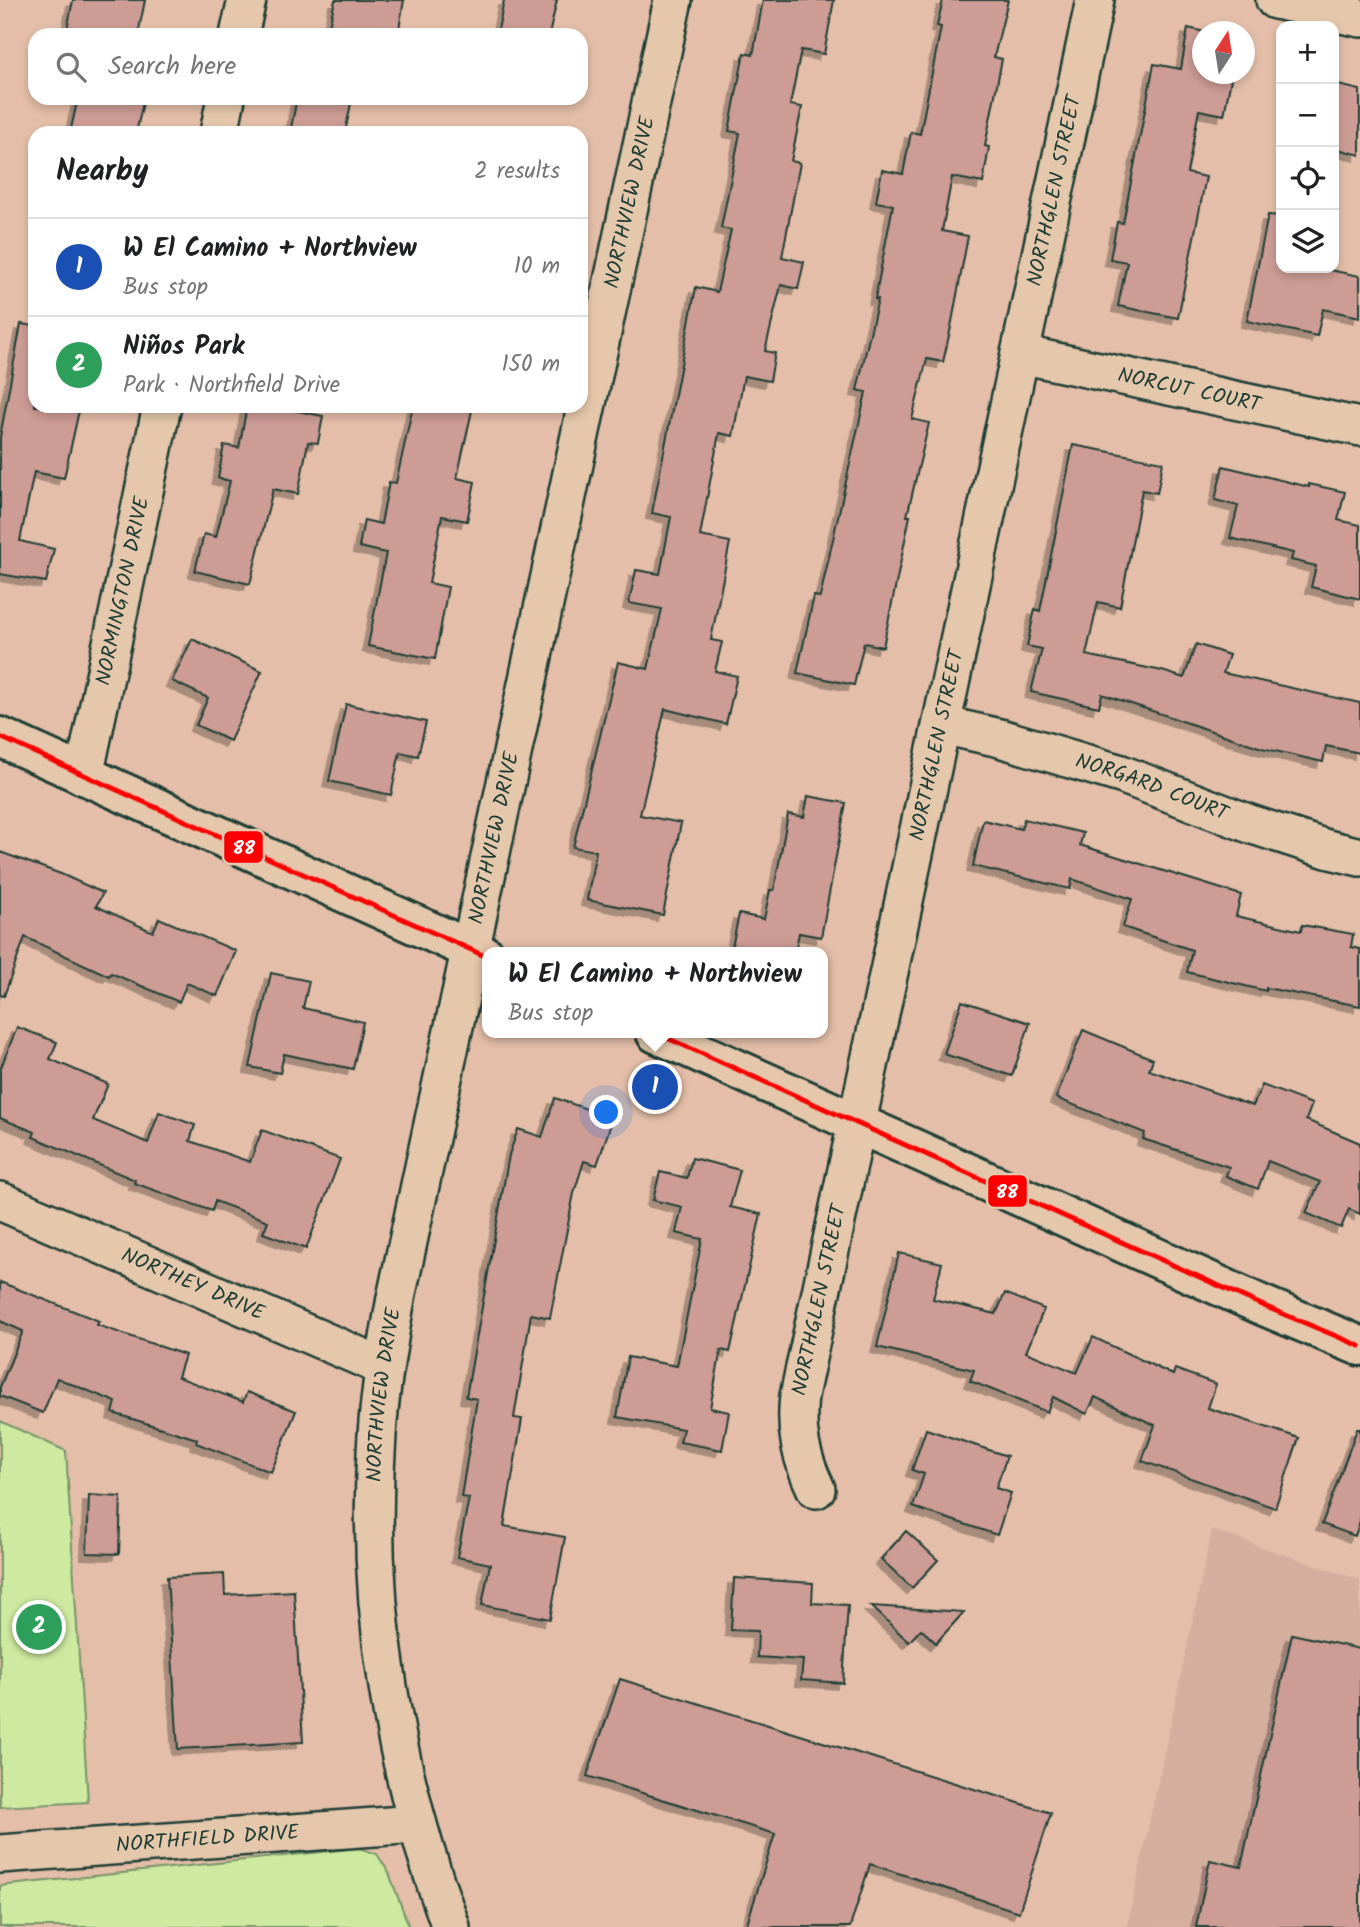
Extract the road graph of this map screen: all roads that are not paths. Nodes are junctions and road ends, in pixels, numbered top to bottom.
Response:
1 (247, 0) edge
2 (673, 0) edge
3 (1095, 0) edge
4 (1275, 0) edge
5 (1360, 18) edge
6 (241, 28) edge
7 (225, 105) edge
8 (220, 126) edge
9 (1020, 354) junction
10 (161, 413) edge
11 (1360, 427) edge
12 (942, 725) junction
13 (0, 737) edge
14 (84, 776) junction
15 (1360, 856) edge
16 (479, 953) edge
17 (667, 1038) edge
18 (857, 1123) junction
19 (0, 1201) edge
20 (1360, 1346) edge
21 (384, 1367) junction
22 (817, 1489) dead end
23 (417, 1824) junction
24 (0, 1854) edge
25 (452, 1927) edge

1 - 6 street
2 - 16 street, NORTHVIEW DRIVE
3 - 9 street, NORTHGLEN STREET
4 - 5 street
7 - 8 street
9 - 11 street, NORCUT COURT
9 - 12 street, NORTHGLEN STREET
10 - 14 street, NORMINGTON DRIVE
12 - 15 street, NORGARD COURT
12 - 18 street, NORTHGLEN STREET
13 - 14 main road
14 - 16 main road
16 - 21 street, NORTHVIEW DRIVE
17 - 18 main road
18 - 20 main road
18 - 22 street, NORTHGLEN STREET
19 - 21 street, NORTHEY DRIVE
21 - 23 street, NORTHVIEW DRIVE
23 - 24 street, NORTHFIELD DRIVE
23 - 25 street, NORTHVIEW DRIVE

